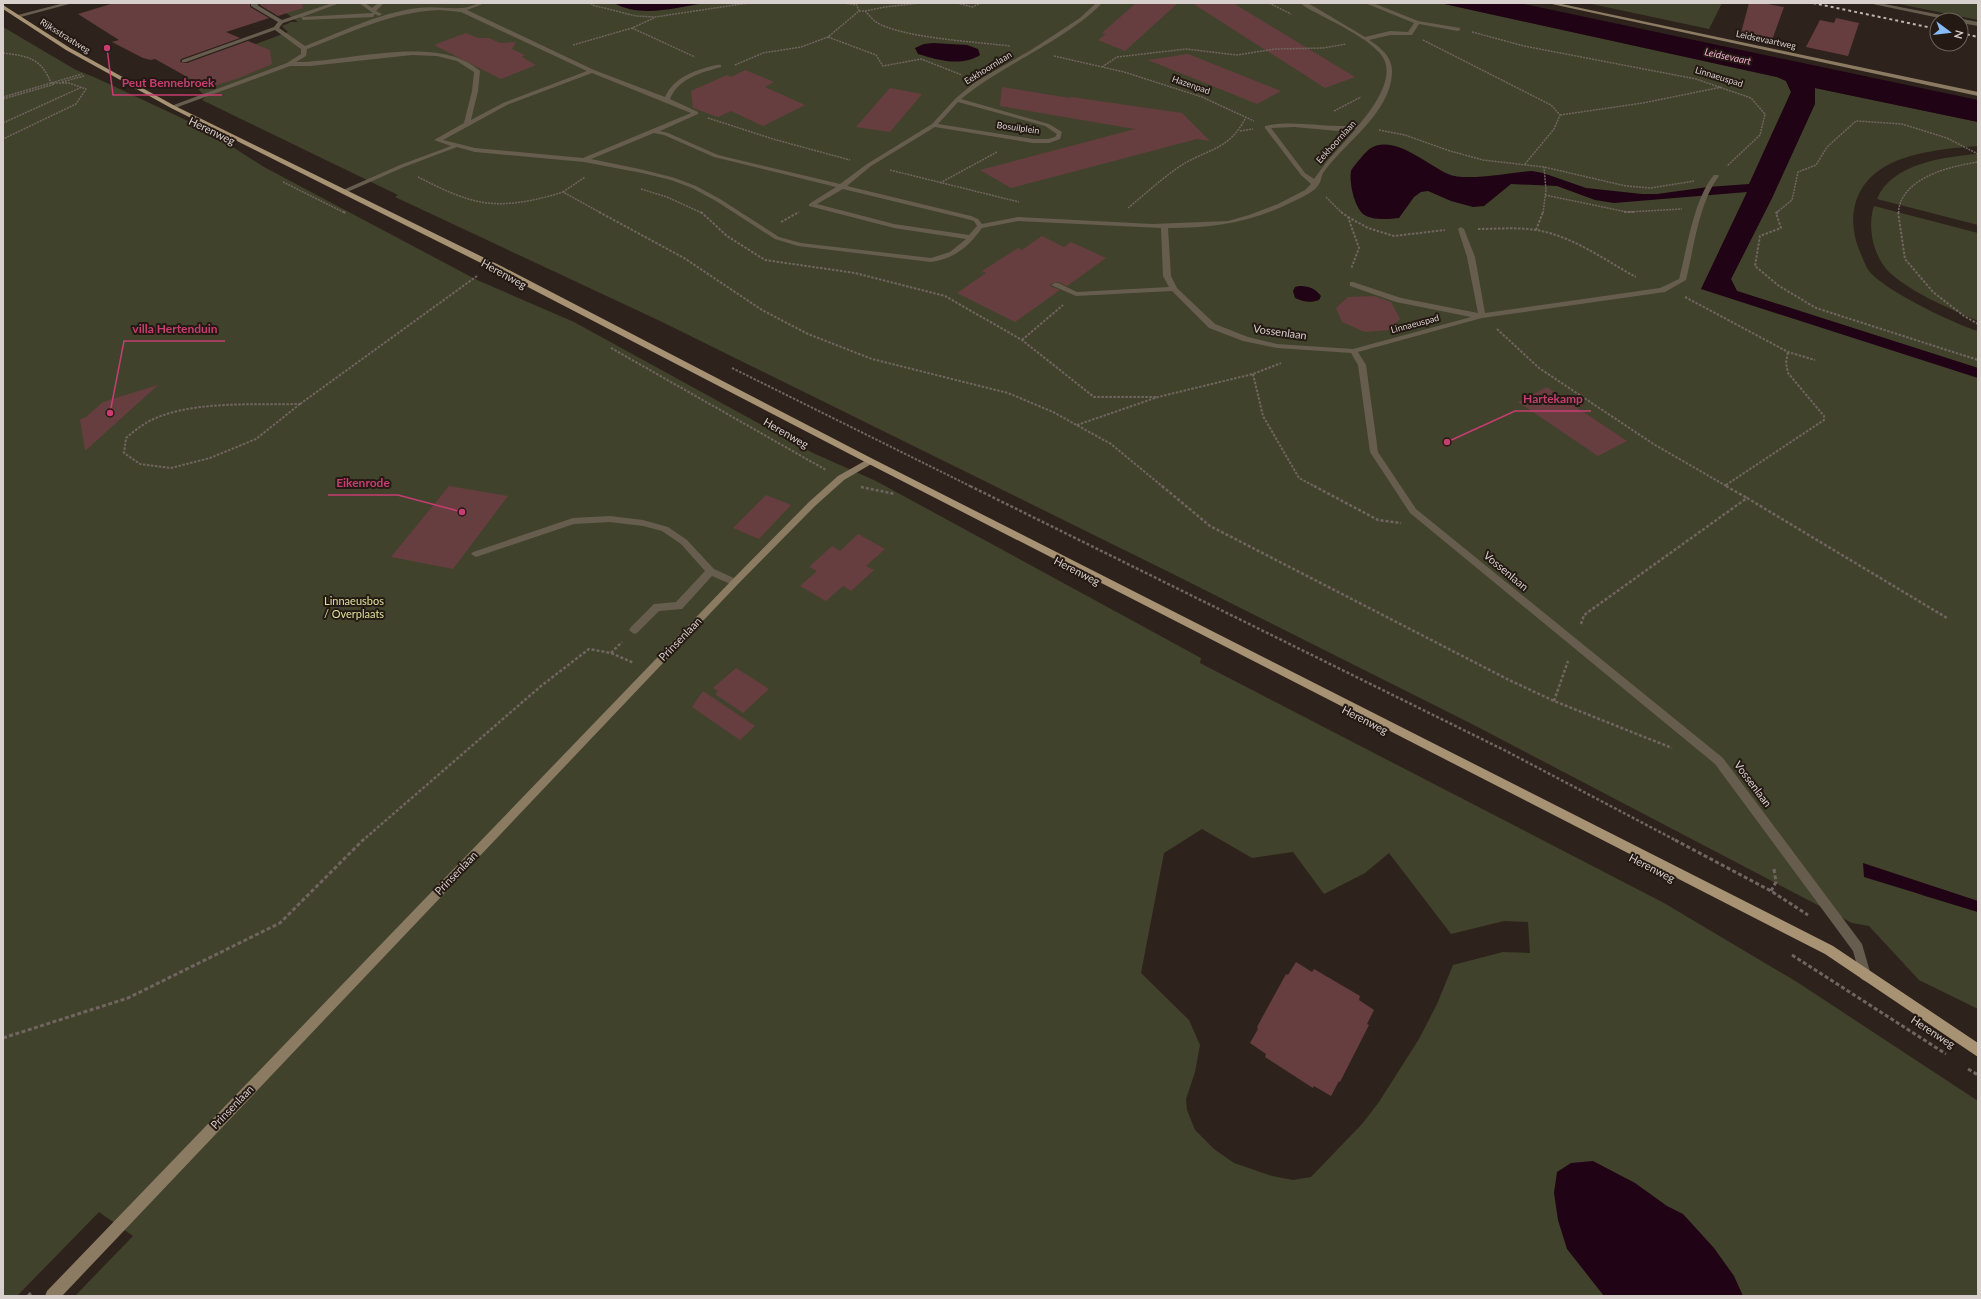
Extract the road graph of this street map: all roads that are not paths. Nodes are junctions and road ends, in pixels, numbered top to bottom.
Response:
1 (70, 3) edge
2 (258, 3) edge
3 (337, 3) edge
4 (362, 3) edge
5 (381, 3) edge
6 (482, 3) edge
7 (1099, 3) edge
8 (1303, 3) edge
9 (1368, 3) edge
10 (1550, 3) edge
11 (1871, 3) edge
12 (3, 7) edge
13 (462, 10) junction
14 (372, 11) junction
15 (1929, 14) edge
16 (381, 15) junction
17 (17, 16) junction
18 (293, 18) junction
19 (281, 22) junction
20 (1417, 22) junction
21 (276, 28) junction
22 (1458, 29) road end
23 (1364, 39) junction
24 (304, 48) junction
25 (184, 61) dead end
26 (289, 64) junction
27 (719, 66) dead end
28 (592, 72) junction
29 (118, 78) joint
30 (1978, 94) edge
31 (667, 100) junction
32 (957, 100) junction
33 (173, 107) junction
34 (467, 124) junction
35 (934, 125) junction
36 (1363, 126) junction
37 (654, 131) junction
38 (455, 146) junction
39 (584, 160) junction
40 (1716, 176) road end
41 (1316, 184) junction
42 (842, 186) junction
43 (345, 191) junction
44 (980, 226) junction
45 (1164, 227) junction
46 (1460, 229) road end
47 (972, 238) junction
48 (1055, 284) dead end
49 (1353, 284) road end
50 (1174, 289) junction
51 (1482, 316) junction
52 (1353, 352) junction
53 (870, 461) junction
54 (476, 554) dead end
55 (711, 570) junction
56 (736, 582) junction
57 (634, 630) dead end
58 (1864, 975) junction
59 (1978, 1051) edge
60 (52, 1296) edge

1 - 17 street
2 - 19 street
3 - 18 street
4 - 14 street
5 - 14 street
6 - 13 street
7 - 32 street, Eekhoornlaan
8 - 23 street, Eekhoornlaan
9 - 20 street
10 - 30 street, Leidsevaartweg
11 - 15 street
12 - 17 main road, Rijksstraatweg
13 - 16 street
13 - 28 street
14 - 16 street
16 - 18 street
16 - 24 street
17 - 29 main road, Rijksstraatweg
18 - 19 street
19 - 21 street
20 - 22 street
20 - 23 street
21 - 24 street
21 - 25 street
23 - 36 street, Eekhoornlaan
24 - 26 street, Herenweg
26 - 33 street, Herenweg
26 - 34 street
27 - 31 street
28 - 31 street
28 - 34 street
29 - 33 main road, Herenweg
31 - 37 street
32 - 35 street, Eekhoornlaan
32 - 35 street, Bosuilplein
33 - 43 main road, Herenweg
34 - 38 street
35 - 42 street, Eekhoornlaan
36 - 41 street, Eekhoornlaan
36 - 41 street
37 - 39 street
37 - 42 street
38 - 39 street
38 - 43 street
39 - 47 street
40 - 51 street, Linnaeuspad
41 - 45 street, Eekhoornlaan
42 - 44 street
42 - 47 street, Eekhoornlaan
43 - 53 main road, Herenweg
44 - 45 street, Eekhoornlaan
44 - 47 street
45 - 50 street, Vossenlaan
46 - 51 street
48 - 50 street
49 - 51 street
50 - 52 street, Vossenlaan
51 - 52 street, Linnaeuspad
52 - 58 street, Vossenlaan
53 - 56 street, Prinsenlaan
53 - 58 main road, Herenweg
54 - 55 street
55 - 56 street
55 - 57 street
56 - 60 street, Prinsenlaan
58 - 59 main road, Herenweg

